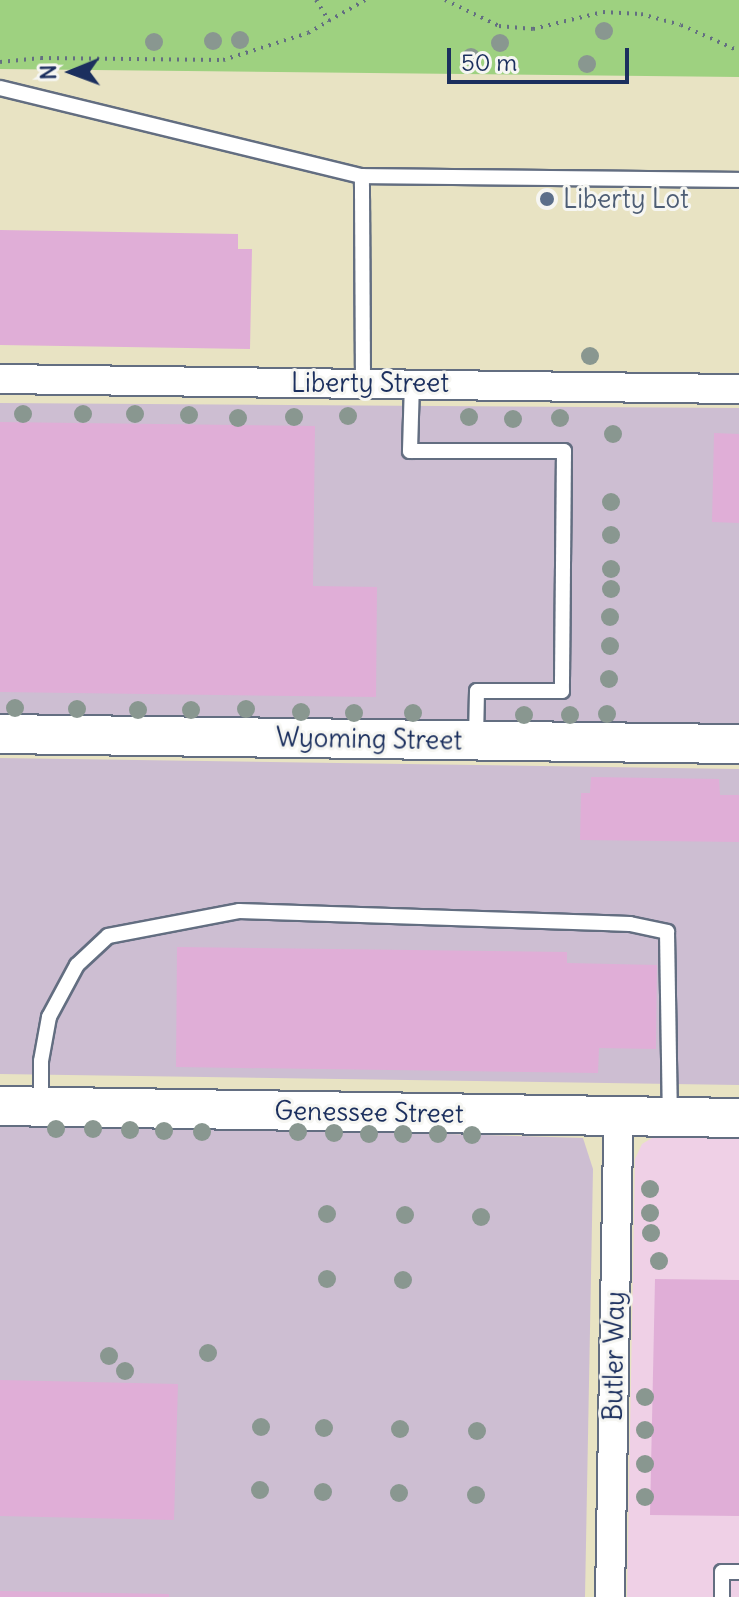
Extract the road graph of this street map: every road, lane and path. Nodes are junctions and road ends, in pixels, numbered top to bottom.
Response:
1 (316, 0) edge
2 (365, 0) edge
3 (445, 0) edge
4 (329, 21) junction
5 (739, 51) edge
6 (0, 62) edge
7 (0, 88) edge
8 (362, 176) junction
9 (739, 180) edge
10 (0, 379) edge
11 (363, 383) junction
12 (412, 383) junction
13 (739, 389) edge
14 (0, 734) edge
15 (476, 740) junction
16 (739, 744) edge
17 (0, 1106) edge
18 (41, 1106) junction
19 (618, 1116) junction
20 (670, 1117) junction
21 (739, 1118) edge
22 (739, 1572) edge
23 (610, 1597) edge
24 (722, 1597) edge

1 - 4 path
2 - 4 path
3 - 5 path
4 - 6 path
7 - 8 lane
8 - 9 lane
8 - 11 lane
10 - 11 street, Liberty Street
11 - 12 street, Liberty Street
12 - 13 street, Liberty Street
12 - 15 lane
14 - 15 main road, Wyoming Street
15 - 16 main road, Wyoming Street
17 - 18 main road, Genessee Street
18 - 19 main road, Genessee Street
18 - 20 lane
19 - 20 main road, Genessee Street
19 - 23 street, Butler Way
20 - 21 main road, Genessee Street
22 - 24 lane

